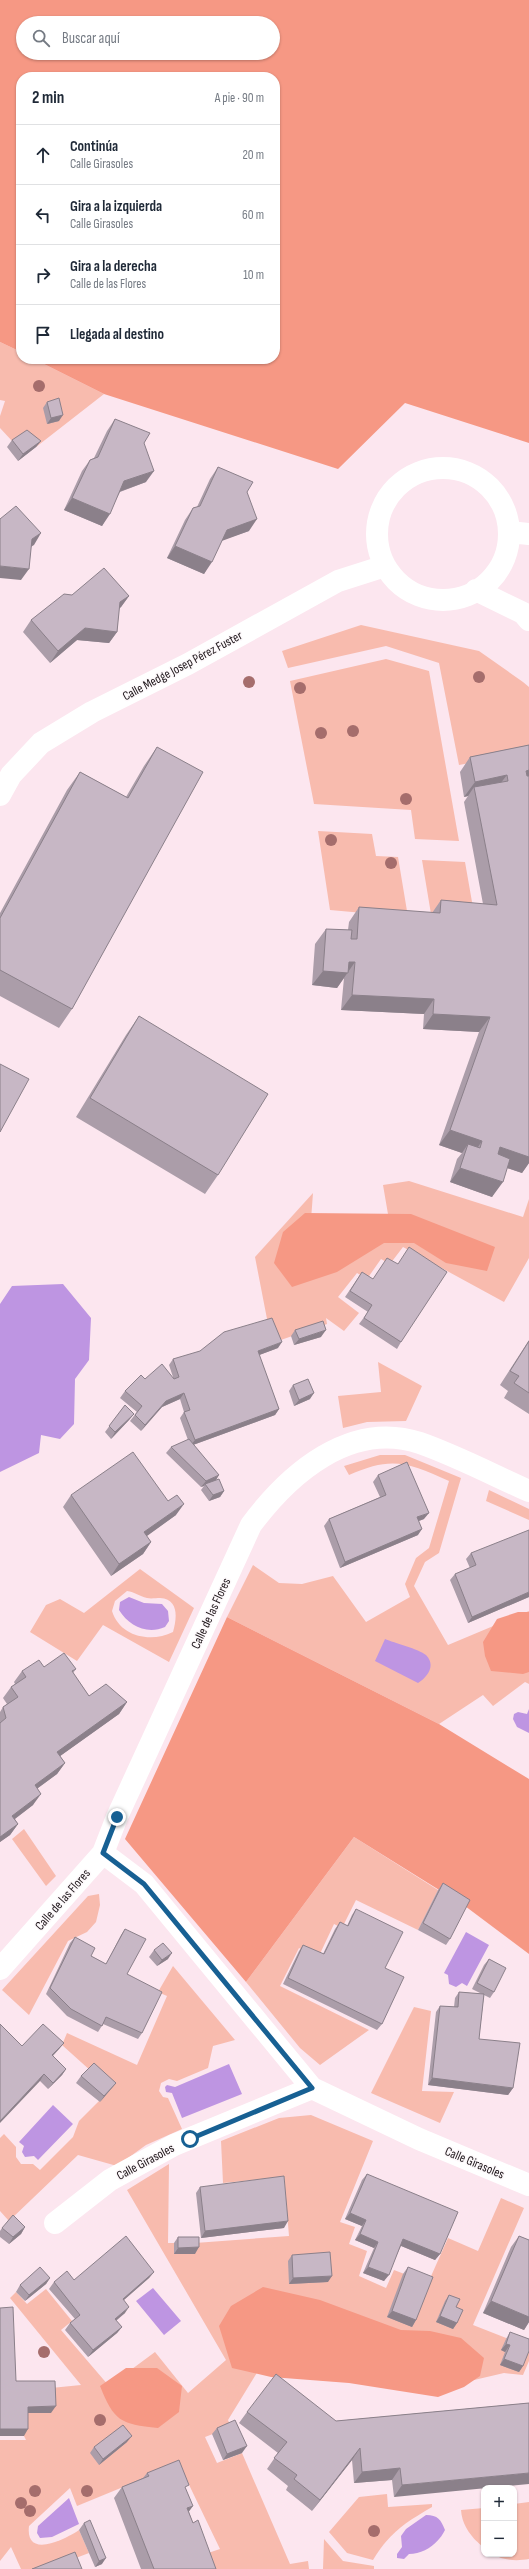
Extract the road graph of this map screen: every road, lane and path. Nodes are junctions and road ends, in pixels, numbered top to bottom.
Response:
1 (519, 533) edge
2 (385, 566) junction
3 (476, 590) junction
4 (529, 620) edge
5 (0, 795) edge
6 (529, 1491) edge
7 (103, 1853) junction
8 (0, 1969) edge
9 (312, 2088) junction
10 (529, 2185) edge
11 (55, 2223) dead end

1 - 2 street
1 - 3 street
2 - 3 street
2 - 5 street, Calle Medge Josep Pérez Fuster
3 - 4 street
6 - 7 street, Calle de las Flores
7 - 8 street, Calle de las Flores
7 - 9 street, Calle Girasoles
9 - 10 street, Calle Girasoles
9 - 11 street, Calle Girasoles

